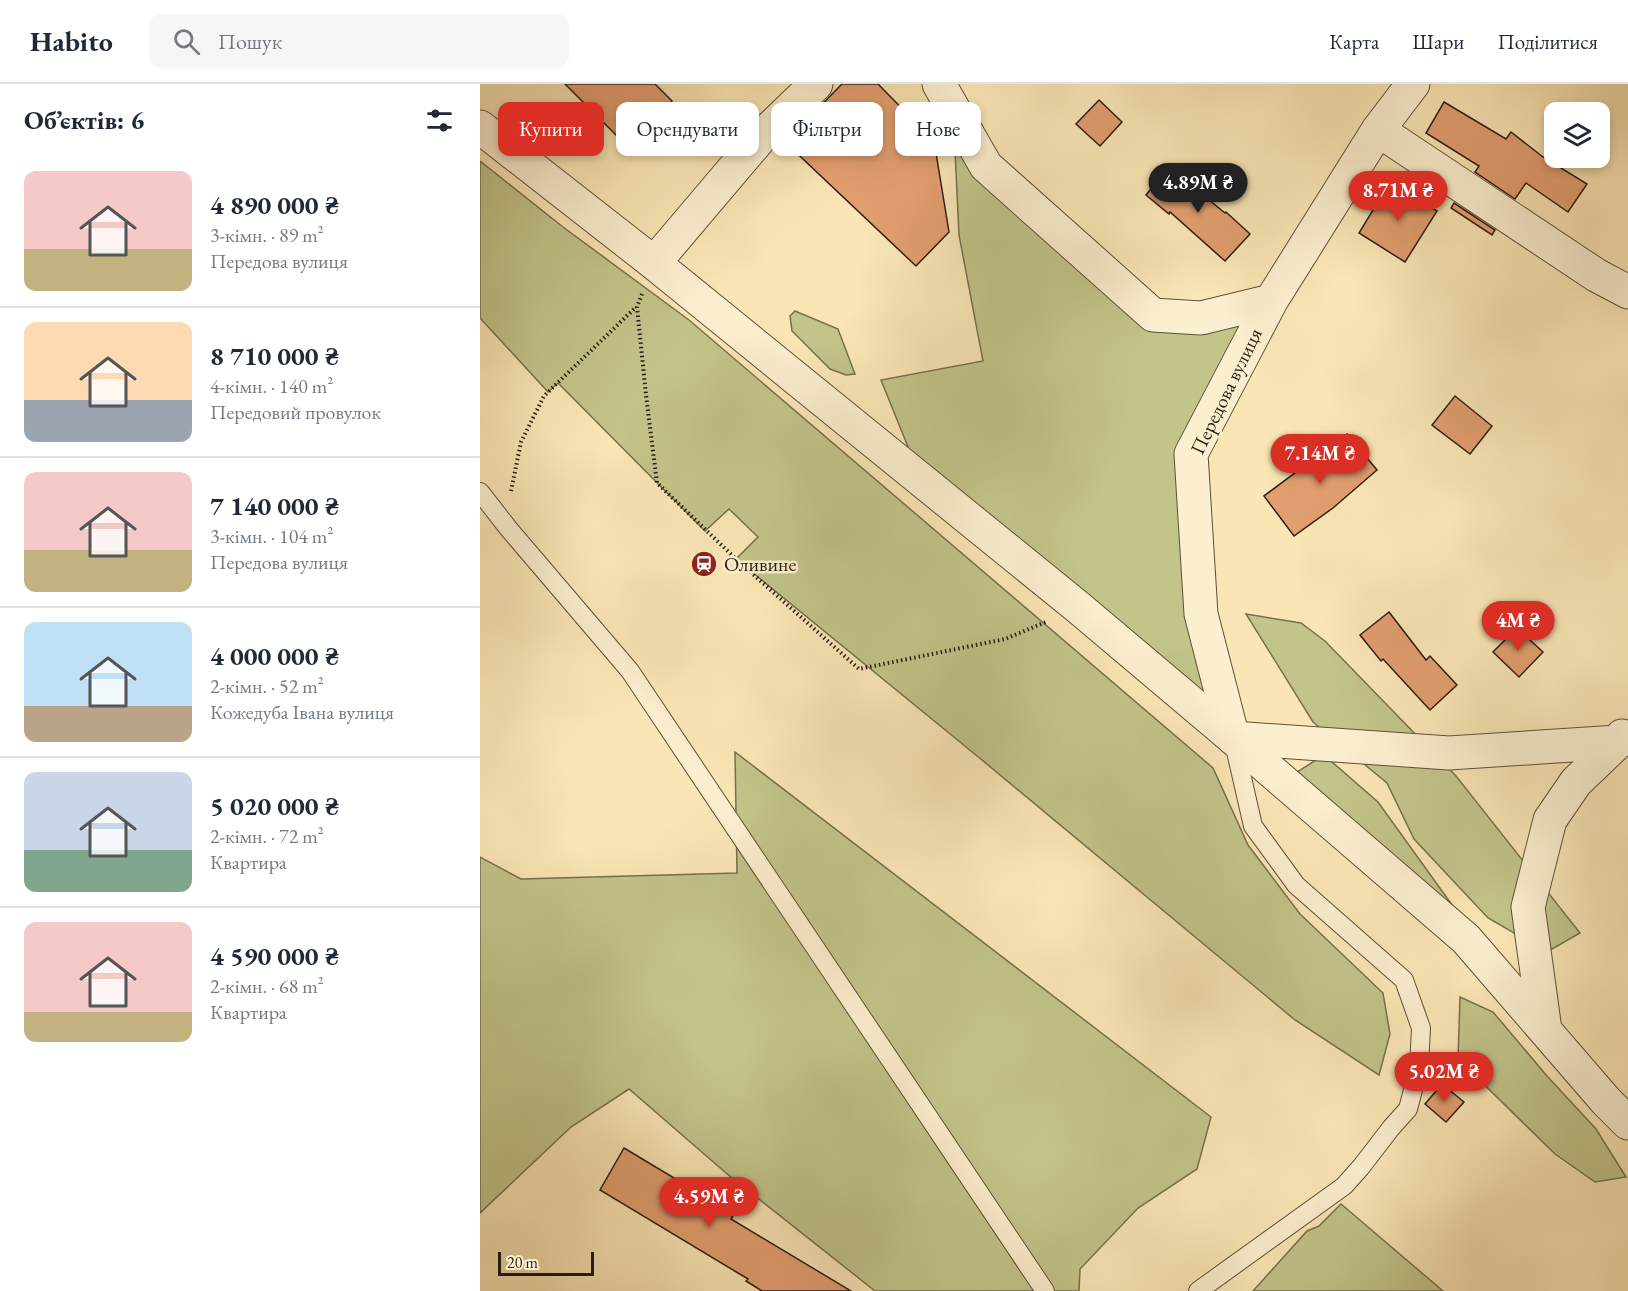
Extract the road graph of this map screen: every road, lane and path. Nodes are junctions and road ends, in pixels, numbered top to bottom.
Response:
1 (816, 84) edge
2 (1413, 84) edge
3 (951, 92) edge
4 (480, 127) edge
5 (1378, 130) junction
6 (654, 263) junction
7 (1628, 292) edge
8 (1271, 301) junction
9 (637, 307) junction
10 (480, 492) edge
11 (508, 528) junction
12 (1079, 608) junction
13 (1625, 735) edge
14 (1233, 738) junction
15 (1545, 1030) junction
16 (1628, 1123) edge
17 (1045, 1291) edge
18 (1198, 1291) edge

1 - 6 street
2 - 5 street, Передова вулиця
3 - 8 street
4 - 6 street
5 - 7 street
5 - 8 street, Передова вулиця
6 - 9 path
6 - 12 street
8 - 14 street, Передова вулиця
9 - 11 path
9 - 12 path
10 - 11 lane
11 - 17 lane
12 - 14 street
13 - 14 street
13 - 15 street
14 - 15 street
14 - 18 lane
15 - 16 street

